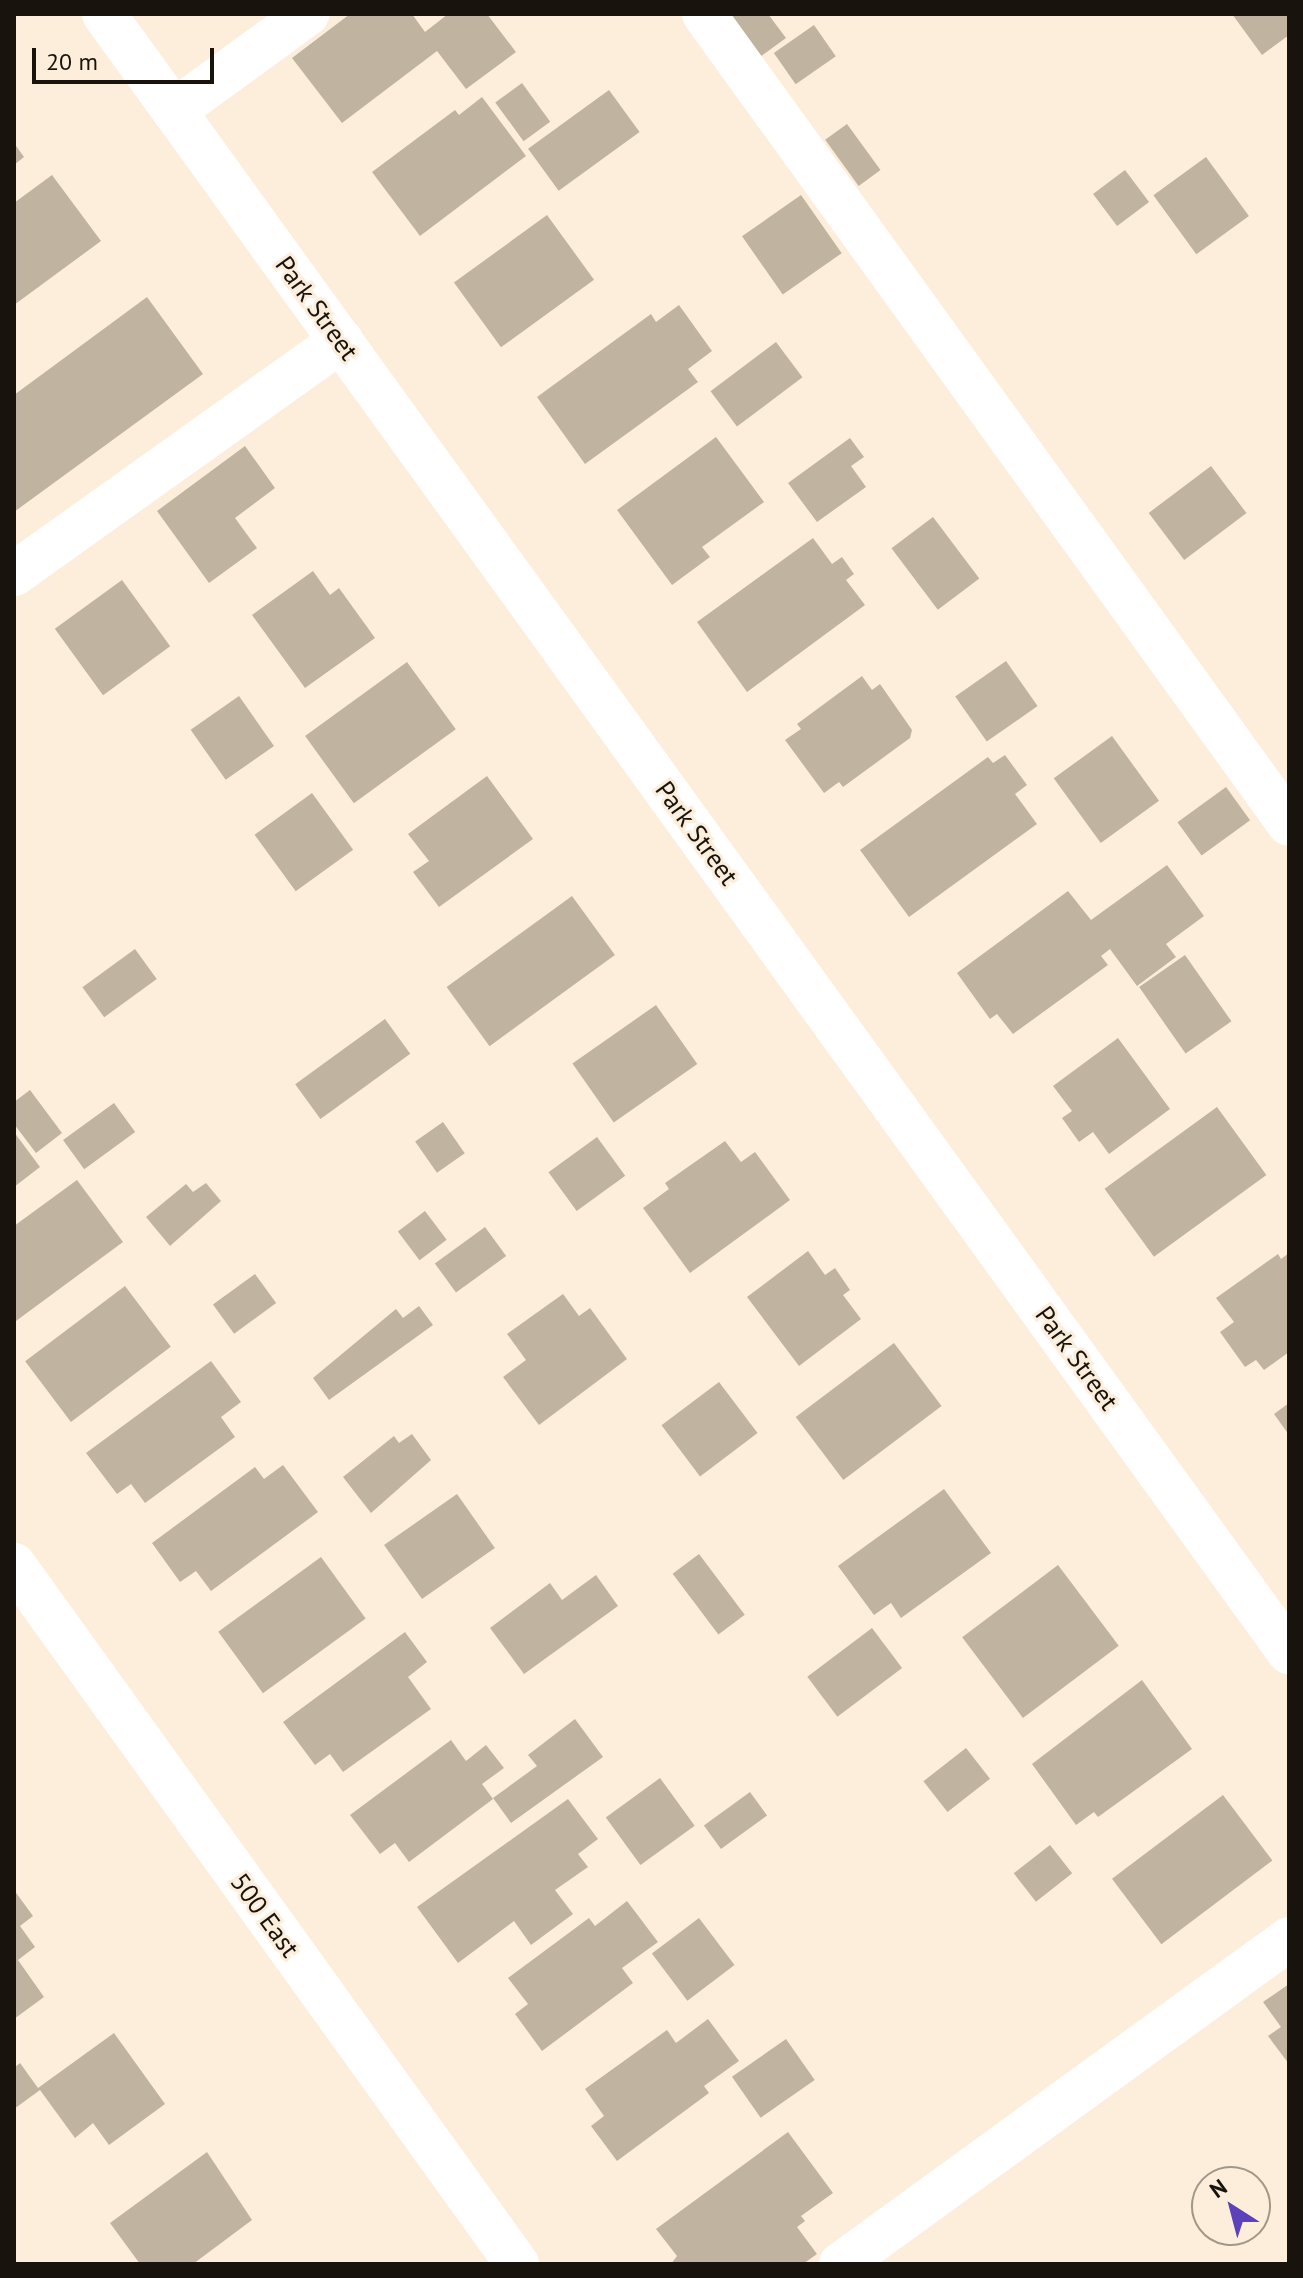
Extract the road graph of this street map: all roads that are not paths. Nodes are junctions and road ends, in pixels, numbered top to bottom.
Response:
1 (104, 14) edge
2 (307, 14) edge
3 (704, 14) edge
4 (174, 111) junction
5 (341, 341) junction
6 (14, 574) edge
7 (1289, 824) edge
8 (14, 1565) edge
9 (1289, 1652) edge
10 (1289, 1939) edge
11 (517, 2264) edge
12 (841, 2264) edge

1 - 4 street, Park Street
2 - 4 street
3 - 7 street
4 - 5 street, Park Street
5 - 6 street
5 - 9 street, Park Street
8 - 11 street, 500 East
10 - 12 street

